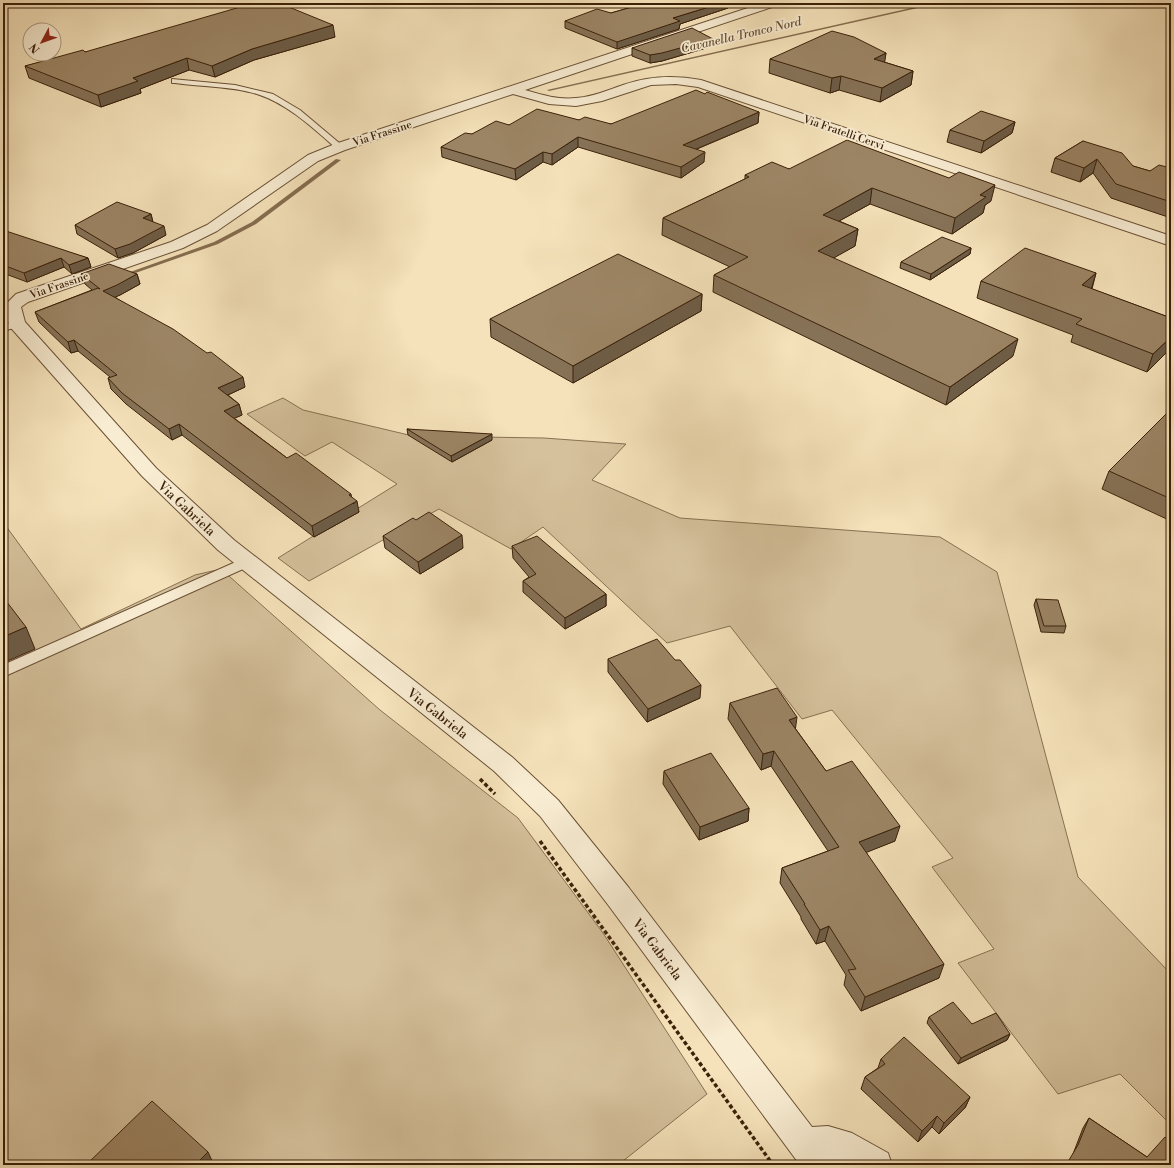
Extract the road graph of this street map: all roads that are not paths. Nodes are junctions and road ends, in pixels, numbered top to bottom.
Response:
1 (774, 3) edge
2 (175, 82) dead end
3 (513, 90) junction
4 (340, 146) junction
5 (1171, 241) edge
6 (9, 316) edge
7 (247, 562) junction
8 (3, 671) edge
9 (812, 1155) edge
10 (876, 1165) edge

1 - 3 street, Via Frassine
2 - 4 lane
3 - 4 street, Via Frassine
3 - 5 street, Via Fratelli Cervi
4 - 6 street, Via Frassine
6 - 7 street, Via Gabriela
7 - 8 lane
7 - 9 street, Via Gabriela
9 - 10 street

